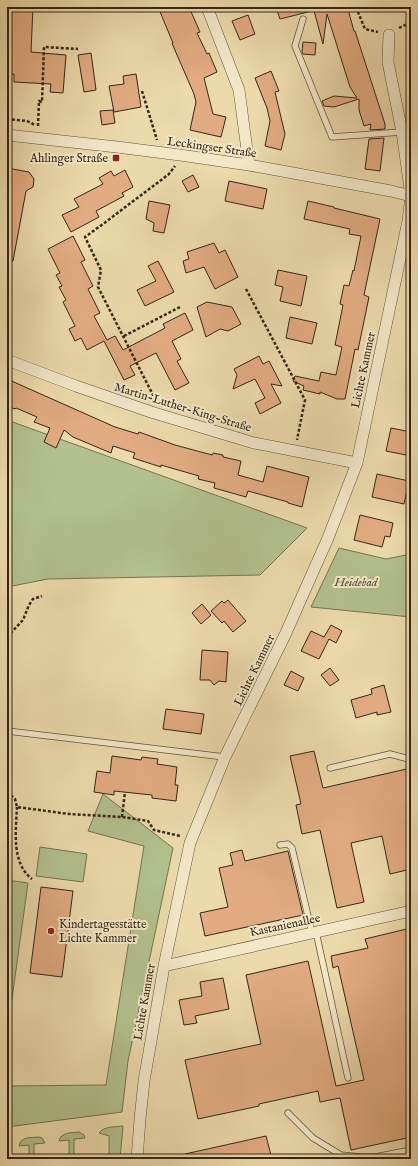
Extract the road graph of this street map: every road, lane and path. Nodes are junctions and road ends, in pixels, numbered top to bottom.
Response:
1 (207, 7) edge
2 (356, 7) edge
3 (303, 19) dead end
4 (389, 35) joint
5 (78, 49) dead end
6 (142, 91) dead end
7 (38, 126) dead end
8 (402, 132) junction
9 (7, 135) edge
10 (158, 140) dead end
11 (180, 155) junction
12 (249, 165) junction
13 (411, 196) edge
14 (246, 289) dead end
15 (180, 307) dead end
16 (124, 336) junction
17 (7, 360) edge
18 (151, 412) junction
19 (296, 450) junction
20 (356, 463) junction
21 (42, 596) dead end
22 (7, 637) edge
23 (7, 731) edge
24 (7, 750) edge
25 (7, 756) edge
26 (225, 757) junction
27 (411, 761) edge
28 (330, 768) dead end
29 (7, 792) edge
30 (125, 792) dead end
31 (17, 807) junction
32 (122, 817) junction
33 (192, 839) junction
34 (280, 845) dead end
35 (32, 879) dead end
36 (411, 911) edge
37 (314, 932) junction
38 (164, 966) junction
39 (348, 1078) dead end
40 (288, 1113) dead end
41 (411, 1150) edge
42 (137, 1159) edge

1 - 12 street
2 - 4 path
3 - 8 lane
4 - 8 street, Lichte Kammer
5 - 7 path
6 - 10 path
8 - 13 street, Lichte Kammer
9 - 11 street, Leckingser Straße
11 - 12 street, Leckingser Straße
11 - 16 path
12 - 13 street, Leckingser Straße
13 - 20 street, Lichte Kammer
14 - 19 path
15 - 16 path
16 - 18 path
17 - 18 street, Martin-Luther-King-Straße
18 - 19 street, Martin-Luther-King-Straße
19 - 20 street, Martin-Luther-King-Straße
20 - 26 street, Lichte Kammer
21 - 22 path
23 - 26 lane
24 - 25 path
26 - 33 street, Lichte Kammer
27 - 28 lane
29 - 31 path
30 - 32 path
31 - 32 path
31 - 35 path
32 - 33 path
33 - 38 street, Lichte Kammer
34 - 37 lane
36 - 37 street, Kastanienallee
37 - 38 street, Kastanienallee
37 - 39 lane
38 - 42 street, Lichte Kammer
40 - 41 lane

